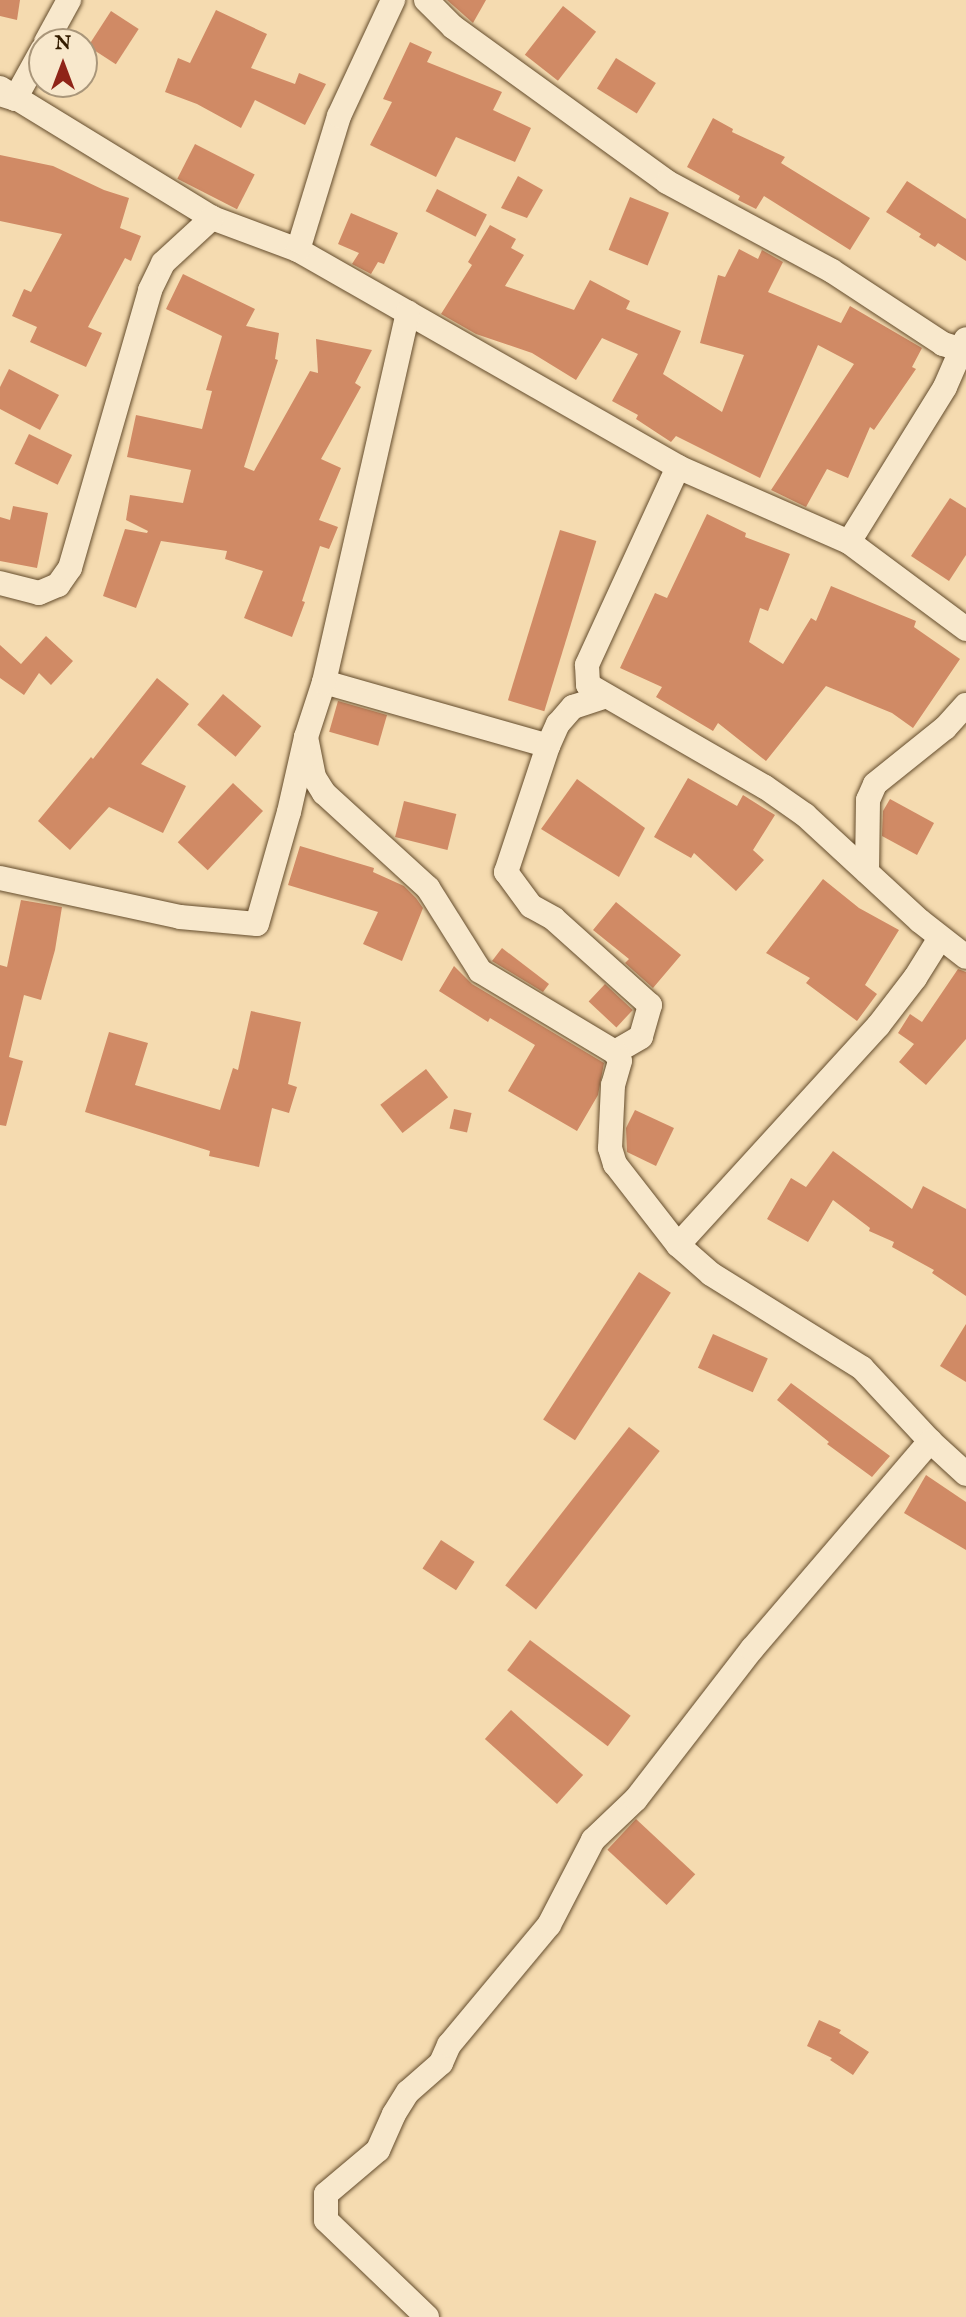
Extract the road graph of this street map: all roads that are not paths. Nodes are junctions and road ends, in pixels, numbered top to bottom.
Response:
1 (69, 0) edge
2 (393, 0) edge
3 (426, 0) edge
4 (54, 28) edge
5 (28, 67) edge
6 (5, 94) edge
7 (212, 218) junction
8 (298, 250) junction
9 (408, 312) junction
10 (963, 344) edge
11 (678, 467) junction
12 (849, 542) junction
13 (0, 583) edge
14 (966, 629) edge
15 (324, 682) junction
16 (606, 696) junction
17 (966, 705) edge
18 (306, 737) junction
19 (548, 746) junction
20 (866, 872) junction
21 (0, 878) edge
22 (940, 938) junction
23 (966, 957) edge
24 (615, 1052) junction
25 (678, 1245) junction
26 (930, 1441) junction
27 (966, 1474) edge
28 (427, 2317) edge

1 - 4 street
2 - 8 street
3 - 10 street
5 - 6 street
6 - 7 street
7 - 8 street
7 - 13 street
8 - 9 street
9 - 11 street
9 - 15 street
10 - 12 street
11 - 12 street
11 - 16 street
12 - 14 street
15 - 18 street
15 - 19 street
16 - 19 street
16 - 20 street
17 - 20 street
18 - 21 street
18 - 24 street
19 - 24 street
20 - 22 street
22 - 23 street
22 - 25 street
24 - 25 street
25 - 26 street
26 - 27 street
26 - 28 street

